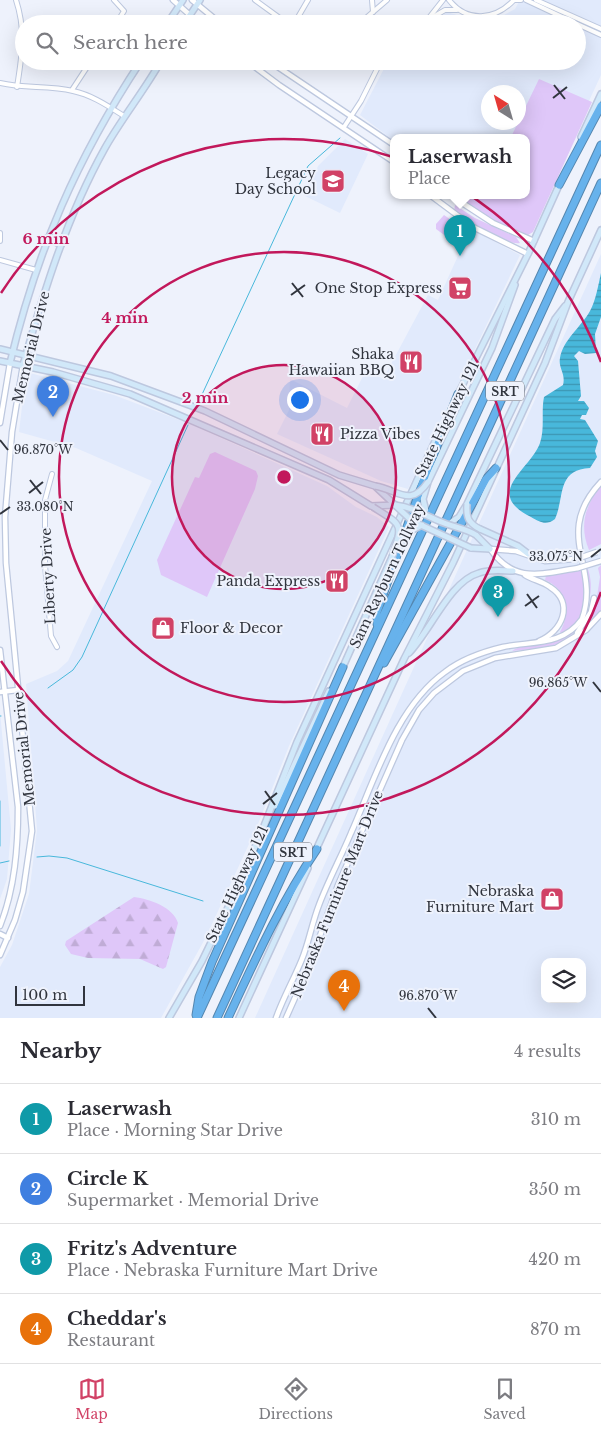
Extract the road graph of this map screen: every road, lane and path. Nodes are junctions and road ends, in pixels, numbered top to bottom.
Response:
1 (16, 0) edge
2 (114, 0) edge
3 (173, 0) edge
4 (183, 0) edge
5 (192, 0) edge
6 (255, 0) edge
7 (308, 0) edge
8 (372, 0) edge
9 (387, 0) edge
10 (443, 0) edge
11 (449, 0) edge
12 (514, 0) edge
13 (521, 0) edge
14 (526, 0) edge
15 (536, 0) edge
16 (199, 2) edge
17 (179, 6) junction
18 (458, 10) junction
19 (373, 12) junction
20 (20, 15) edge
21 (122, 15) edge
22 (173, 15) edge
23 (190, 15) joint
24 (212, 15) edge
25 (276, 15) edge
26 (299, 15) edge
27 (370, 15) edge
28 (430, 15) edge
29 (437, 15) edge
30 (473, 15) edge
31 (494, 15) edge
32 (558, 15) edge
33 (570, 15) edge
34 (586, 22) edge
35 (586, 28) edge
36 (601, 29) edge
37 (601, 35) edge
38 (19, 70) edge
39 (85, 70) edge
40 (135, 70) edge
41 (154, 70) edge
42 (259, 70) edge
43 (282, 70) edge
44 (376, 70) edge
45 (0, 82) edge
46 (17, 87) junction
47 (72, 90) junction
48 (601, 94) edge
49 (601, 106) edge
50 (110, 107) junction
51 (124, 116) junction
52 (351, 117) junction
53 (344, 127) junction
54 (390, 142) edge
55 (601, 145) edge
56 (390, 159) edge
57 (601, 183) edge
58 (559, 185) junction
59 (435, 199) edge
60 (456, 199) edge
61 (601, 230) edge
62 (1, 234) edge
63 (47, 238) junction
64 (0, 240) edge
65 (534, 241) junction
66 (61, 245) junction
67 (528, 254) junction
68 (0, 260) edge
69 (521, 269) junction
70 (36, 270) junction
71 (568, 302) junction
72 (0, 349) edge
73 (12, 352) junction
74 (26, 354) junction
75 (0, 361) edge
76 (10, 363) junction
77 (23, 365) junction
78 (134, 383) junction
79 (130, 394) junction
80 (458, 394) junction
81 (0, 423) edge
82 (278, 445) junction
83 (284, 448) junction
84 (272, 455) junction
85 (279, 458) junction
86 (496, 468) junction
87 (52, 474) dead end
88 (428, 482) junction
89 (601, 482) edge
90 (373, 485) junction
91 (467, 504) junction
92 (395, 505) junction
93 (373, 506) junction
94 (427, 515) junction
95 (3, 517) edge
96 (448, 524) junction
97 (422, 525) junction
98 (490, 549) junction
99 (599, 551) edge
100 (531, 556) junction
101 (392, 557) junction
102 (601, 560) edge
103 (514, 571) junction
104 (593, 572) dead end
105 (525, 576) junction
106 (601, 614) edge
107 (377, 628) junction
108 (571, 639) junction
109 (537, 642) junction
110 (57, 647) dead end
111 (0, 650) edge
112 (404, 659) junction
113 (343, 667) junction
114 (369, 686) junction
115 (18, 690) junction
116 (2, 691) edge
117 (13, 762) junction
118 (26, 765) junction
119 (14, 769) junction
120 (264, 826) junction
121 (316, 849) junction
122 (0, 926) edge
123 (0, 934) edge
124 (8, 938) junction
125 (0, 955) edge
126 (170, 1018) edge
127 (196, 1018) edge
128 (217, 1018) edge
129 (228, 1018) edge
130 (240, 1018) edge
131 (276, 1018) edge
132 (286, 1018) edge

1 - 20 street
2 - 21 street
3 - 17 street
4 - 17 main road
5 - 16 street
6 - 25 street
7 - 26 street
8 - 19 street
9 - 19 street
10 - 28 street
11 - 18 street
12 - 13 street
12 - 31 street
14 - 32 street
15 - 33 street
16 - 23 main road
16 - 24 street
17 - 22 main road
17 - 23 street
18 - 29 street
18 - 30 street
19 - 27 street
34 - 36 street
35 - 37 street
38 - 46 street
39 - 47 street
40 - 50 main road, Memorial Drive
41 - 51 main road, Memorial Drive
42 - 53 street
43 - 52 street
44 - 52 street
45 - 46 street
46 - 47 street
47 - 50 street
48 - 58 main road, State Highway 121
49 - 58 highway
50 - 51 street
50 - 63 main road, Memorial Drive
51 - 66 main road, Memorial Drive
52 - 53 street
52 - 54 street
53 - 56 street
55 - 107 highway, Sam Rayburn Tollway / SRT
57 - 114 highway, SRT
58 - 65 main road, State Highway 121
59 - 67 street
60 - 65 street
61 - 71 main road
62 - 64 street
63 - 66 main road
63 - 70 main road, Memorial Drive
65 - 67 main road, State Highway 121
66 - 74 main road, Memorial Drive
67 - 69 main road, State Highway 121
68 - 70 street
69 - 80 main road, State Highway 121
69 - 88 main road
70 - 73 main road, Memorial Drive
71 - 86 main road
71 - 91 main road
72 - 73 main road
73 - 74 main road
73 - 76 main road, Memorial Drive
74 - 77 main road, Memorial Drive
74 - 78 main road
75 - 76 main road
76 - 77 main road
76 - 81 street, Memorial Drive
77 - 79 main road
77 - 95 street, Memorial Drive
78 - 79 main road
78 - 82 main road
79 - 84 main road
80 - 107 highway
80 - 120 main road, State Highway 121
82 - 83 main road
82 - 84 main road
83 - 85 main road
83 - 90 main road
84 - 85 main road
85 - 93 main road
86 - 112 main road
86 - 114 highway
87 - 110 street, Liberty Drive
88 - 90 main road, bridge
88 - 94 main road, bridge
89 - 104 street
90 - 92 main road
91 - 96 main road
91 - 100 main road, bridge
92 - 93 main road
92 - 94 main road, bridge
92 - 97 main road, bridge
93 - 101 main road, bridge
94 - 96 main road, bridge
95 - 115 street, Memorial Drive
96 - 98 main road, bridge
97 - 98 main road, bridge
97 - 101 main road, bridge
98 - 100 street
98 - 103 street
99 - 100 street, bridge
101 - 113 main road
102 - 105 street, bridge
103 - 105 street
103 - 112 main road
105 - 109 street
106 - 108 street, Nebraska Furniture Mart Drive
107 - 127 highway, Sam Rayburn Tollway / SRT
108 - 109 street, Nebraska Furniture Mart Drive
108 - 132 street, Nebraska Furniture Mart Drive
109 - 131 street, Nebraska Furniture Mart Drive
111 - 116 street, Memorial Drive
112 - 121 main road
113 - 120 main road
113 - 127 highway
114 - 128 highway, SRT
115 - 116 street
115 - 118 street, Memorial Drive
116 - 117 street, Memorial Drive
117 - 118 street
117 - 119 street, Memorial Drive
118 - 119 street
118 - 124 street, Memorial Drive
119 - 122 street, Memorial Drive
120 - 126 main road, State Highway 121
121 - 129 highway
121 - 130 main road
123 - 124 street
124 - 125 street, Memorial Drive

